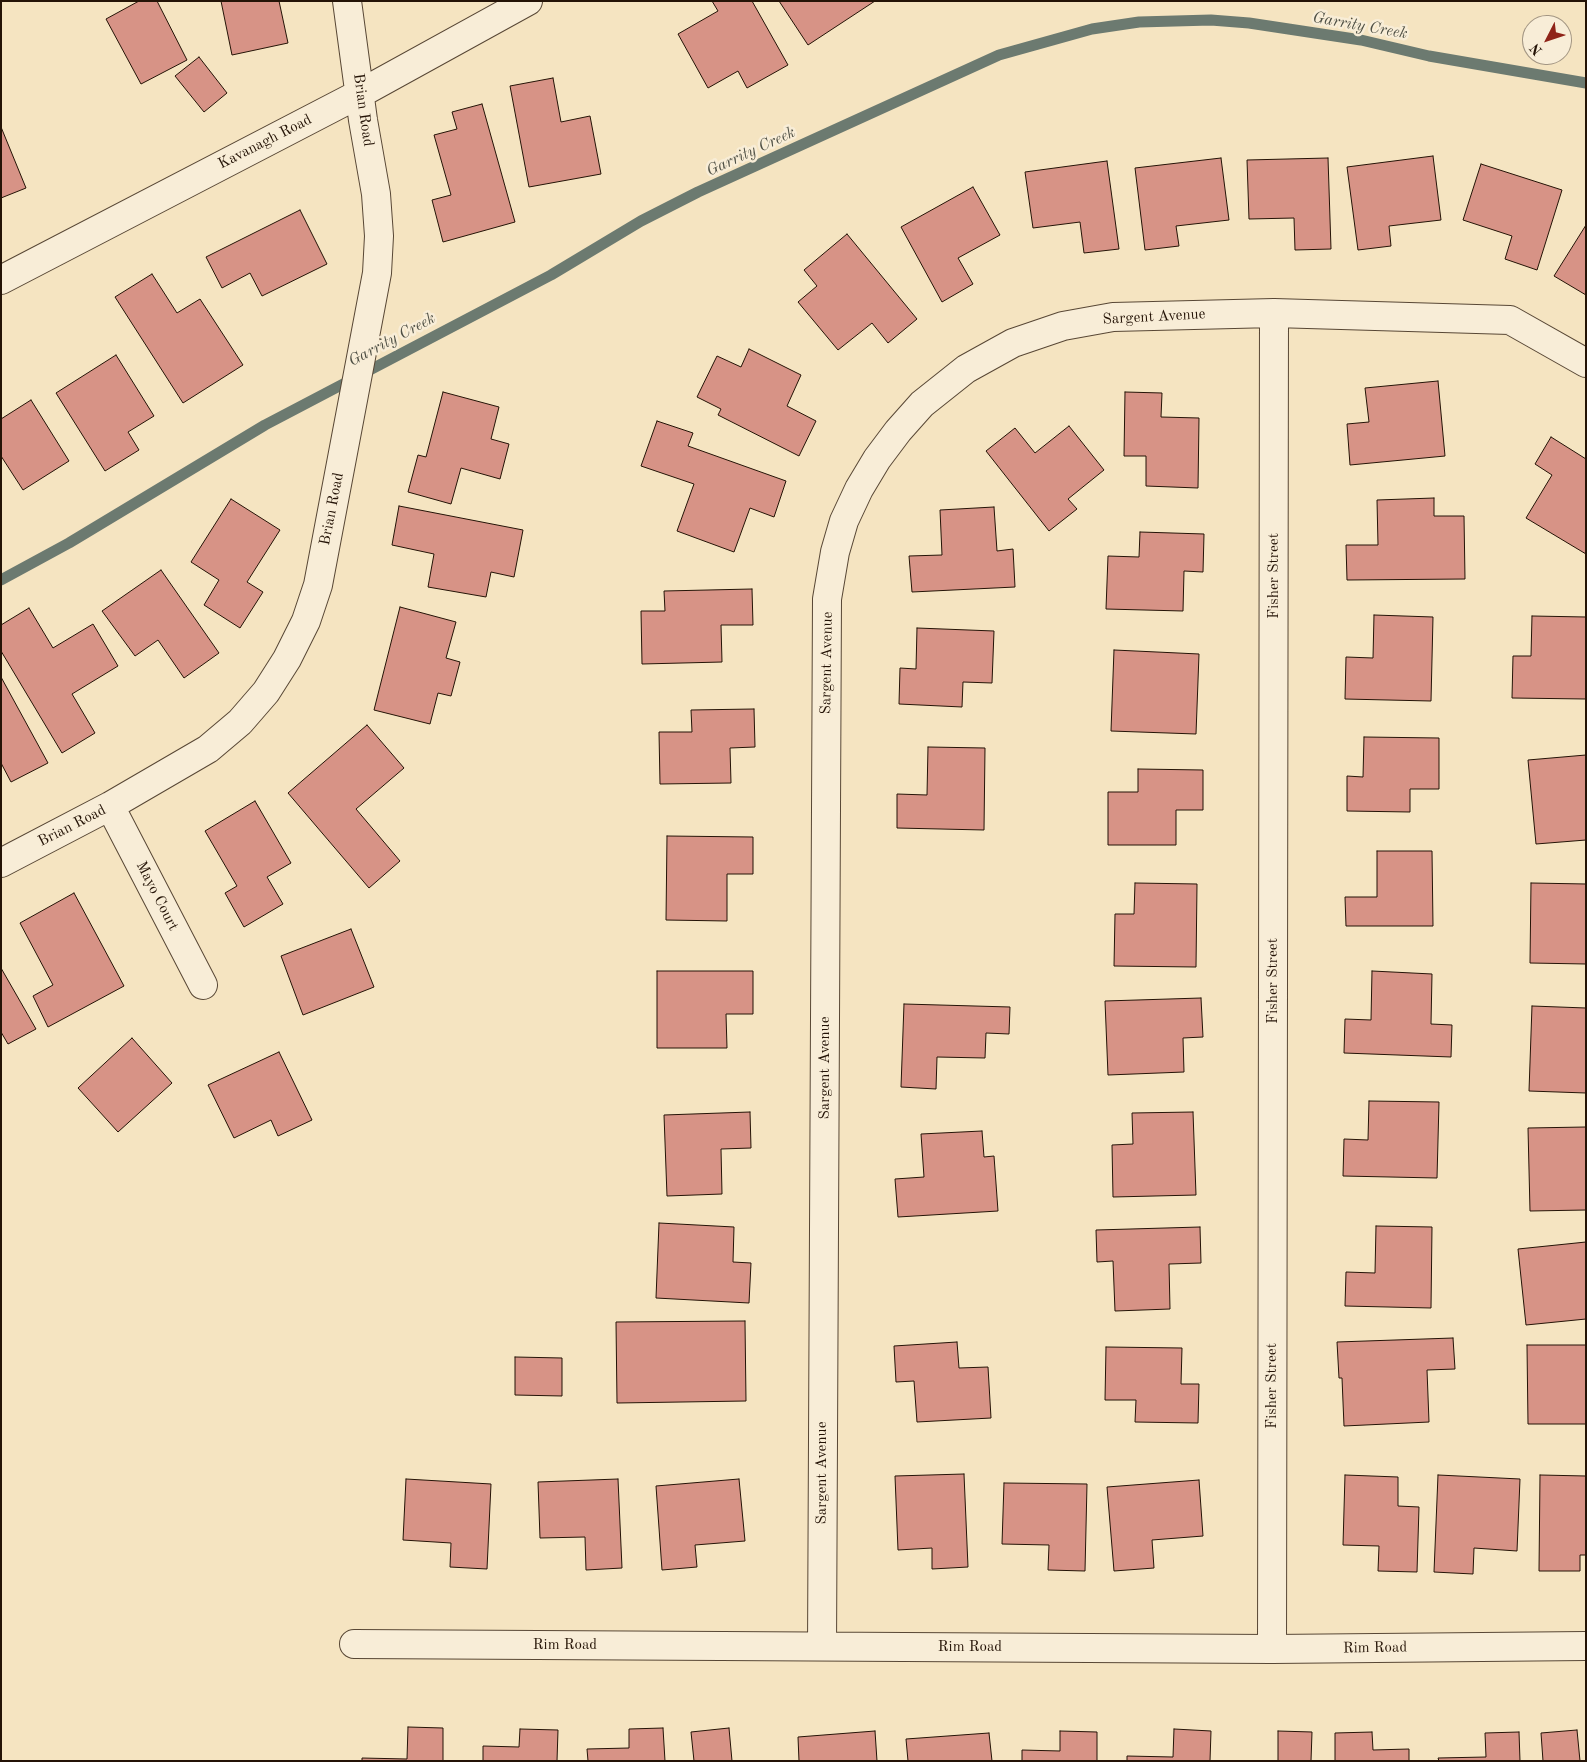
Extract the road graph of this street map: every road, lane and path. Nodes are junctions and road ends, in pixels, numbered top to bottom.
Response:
1 (347, 1) edge
2 (528, 1) edge
3 (361, 93) junction
4 (1, 280) edge
5 (1274, 313) junction
6 (1586, 363) edge
7 (110, 806) junction
8 (1, 863) edge
9 (203, 985) dead end
10 (354, 1644) dead end
11 (822, 1646) junction
12 (1586, 1646) edge
13 (1272, 1649) junction

1 - 3 street, Brian Road
2 - 3 street, Kavanagh Road
3 - 4 street, Kavanagh Road
3 - 7 street, Brian Road
5 - 6 street, Sargent Avenue
5 - 11 street, Sargent Avenue
5 - 13 street, Fisher Street
7 - 8 street, Brian Road
7 - 9 street, Mayo Court
10 - 11 street, Rim Road
11 - 13 street, Rim Road
12 - 13 street, Rim Road

